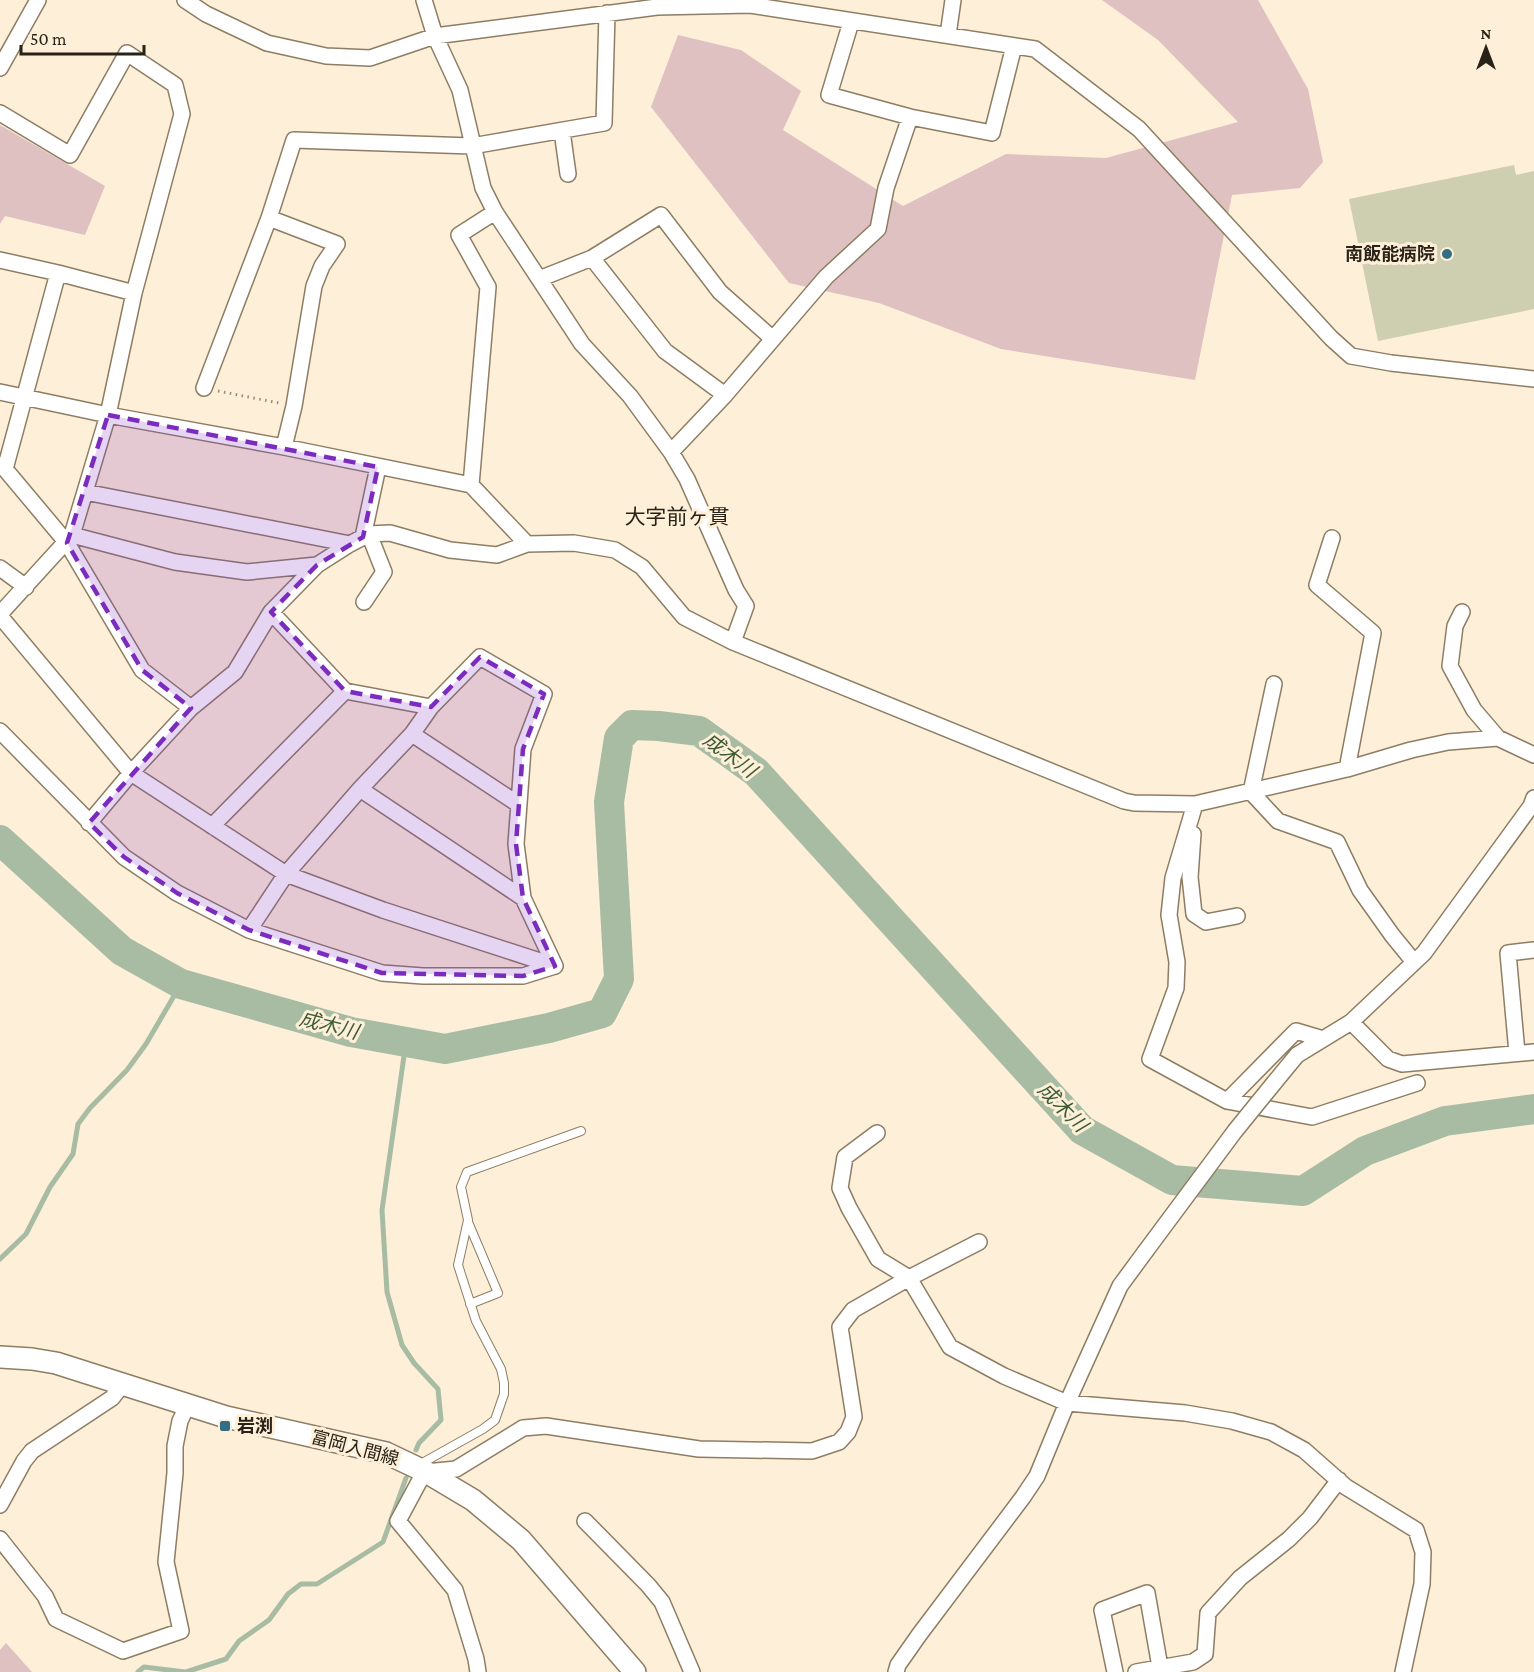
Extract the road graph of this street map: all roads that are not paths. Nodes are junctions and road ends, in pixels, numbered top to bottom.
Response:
1 (38, 0) edge
2 (185, 0) edge
3 (424, 0) edge
4 (953, 0) edge
5 (607, 13) junction
6 (851, 22) junction
7 (948, 35) junction
8 (435, 36) junction
9 (1014, 46) junction
10 (0, 68) edge
11 (0, 113) edge
12 (910, 117) junction
13 (562, 131) junction
14 (472, 146) junction
15 (568, 174) dead end
16 (495, 212) junction
17 (269, 218) junction
18 (592, 258) junction
19 (0, 260) edge
20 (58, 273) junction
21 (539, 279) junction
22 (134, 293) junction
23 (773, 339) junction
24 (1534, 379) edge
25 (204, 388) road end
26 (0, 392) edge
27 (725, 395) junction
28 (24, 399) junction
29 (108, 415) junction
30 (284, 447) junction
31 (671, 452) junction
32 (3, 467) edge
33 (378, 467) junction
34 (471, 485) junction
35 (85, 492) junction
36 (360, 538) junction
37 (1332, 538) dead end
38 (69, 539) junction
39 (527, 544) junction
40 (317, 565) junction
41 (0, 568) edge
42 (26, 587) junction
43 (364, 602) dead end
44 (272, 612) junction
45 (1462, 612) dead end
46 (0, 615) edge
47 (733, 642) junction
48 (1274, 684) dead end
49 (345, 691) junction
50 (431, 707) junction
51 (191, 708) junction
52 (0, 731) edge
53 (412, 734) junction
54 (1498, 738) junction
55 (1534, 755) edge
56 (1347, 769) junction
57 (131, 773) junction
58 (360, 789) junction
59 (1251, 792) junction
60 (1534, 798) edge
61 (518, 804) junction
62 (1195, 804) junction
63 (89, 823) junction
64 (212, 826) junction
65 (285, 874) junction
66 (523, 898) junction
67 (1237, 916) dead end
68 (249, 930) junction
69 (1534, 950) edge
70 (1414, 962) junction
71 (555, 966) junction
72 (1351, 1022) junction
73 (1323, 1039) junction
74 (1534, 1052) edge
75 (1517, 1053) junction
76 (1417, 1083) dead end
77 (1227, 1101) junction
78 (581, 1131) dead end
79 (877, 1133) dead end
80 (468, 1220) junction
81 (980, 1242) dead end
82 (909, 1278) junction
83 (470, 1304) junction
84 (0, 1357) edge
85 (123, 1384) junction
86 (1067, 1403) junction
87 (188, 1404) junction
88 (421, 1469) junction
89 (1339, 1480) junction
90 (0, 1505) edge
91 (585, 1521) dead end
92 (0, 1539) edge
93 (1149, 1670) edge
94 (478, 1672) edge
95 (635, 1672) edge
96 (692, 1672) edge
97 (896, 1672) edge
98 (1115, 1672) edge
99 (1403, 1672) edge

1 - 10 street
2 - 8 street
3 - 8 street
4 - 7 street
5 - 6 street
5 - 8 street
5 - 13 street
6 - 7 street
6 - 12 street
7 - 9 street
8 - 14 street
9 - 12 street
9 - 24 street
11 - 22 street
12 - 23 street
13 - 14 street
13 - 15 street
14 - 16 street
14 - 17 street
16 - 21 street
16 - 34 street
17 - 25 street
17 - 30 street
18 - 21 street
18 - 23 street
18 - 27 street
19 - 20 street
20 - 22 street
20 - 28 street
21 - 31 street
22 - 29 street
23 - 27 street
26 - 28 street
27 - 31 street
28 - 29 street
28 - 32 street
29 - 30 street
29 - 35 street
30 - 33 street
31 - 47 street
32 - 38 street
33 - 34 street
33 - 36 street
34 - 39 street
35 - 36 street
35 - 38 street
36 - 39 street
36 - 40 street
36 - 43 street
37 - 56 street
38 - 40 street
38 - 42 street
38 - 51 street
39 - 47 street
40 - 44 street
41 - 42 street
42 - 46 street
44 - 49 street
44 - 51 street
45 - 54 street
46 - 57 street
47 - 62 street
48 - 59 street
49 - 50 street
49 - 64 street
50 - 53 street
50 - 61 street
51 - 57 street
52 - 63 street
53 - 58 street
53 - 61 street
54 - 55 street
54 - 56 street
56 - 59 street
57 - 63 street
57 - 64 street
58 - 65 street
58 - 66 street
59 - 62 street
59 - 70 street
60 - 70 street
61 - 66 street
62 - 67 street
62 - 77 street
63 - 68 street
64 - 65 street
65 - 68 street
65 - 71 street
66 - 71 street
68 - 71 street
69 - 75 street
70 - 72 street
72 - 73 street
72 - 75 street
73 - 77 street
73 - 86 street, bridge
74 - 75 street
76 - 77 street
78 - 80 lane
79 - 82 street
80 - 83 lane
80 - 83 lane
81 - 82 street
82 - 86 street
82 - 88 street
83 - 88 lane
84 - 85 main road, 富岡入間線
85 - 87 main road, 富岡入間線
85 - 90 street
86 - 89 street
86 - 97 street
87 - 88 main road, 富岡入間線
87 - 92 street
88 - 94 street
88 - 95 main road, 富岡入間線
89 - 93 street
89 - 99 street
91 - 96 street
93 - 98 street

